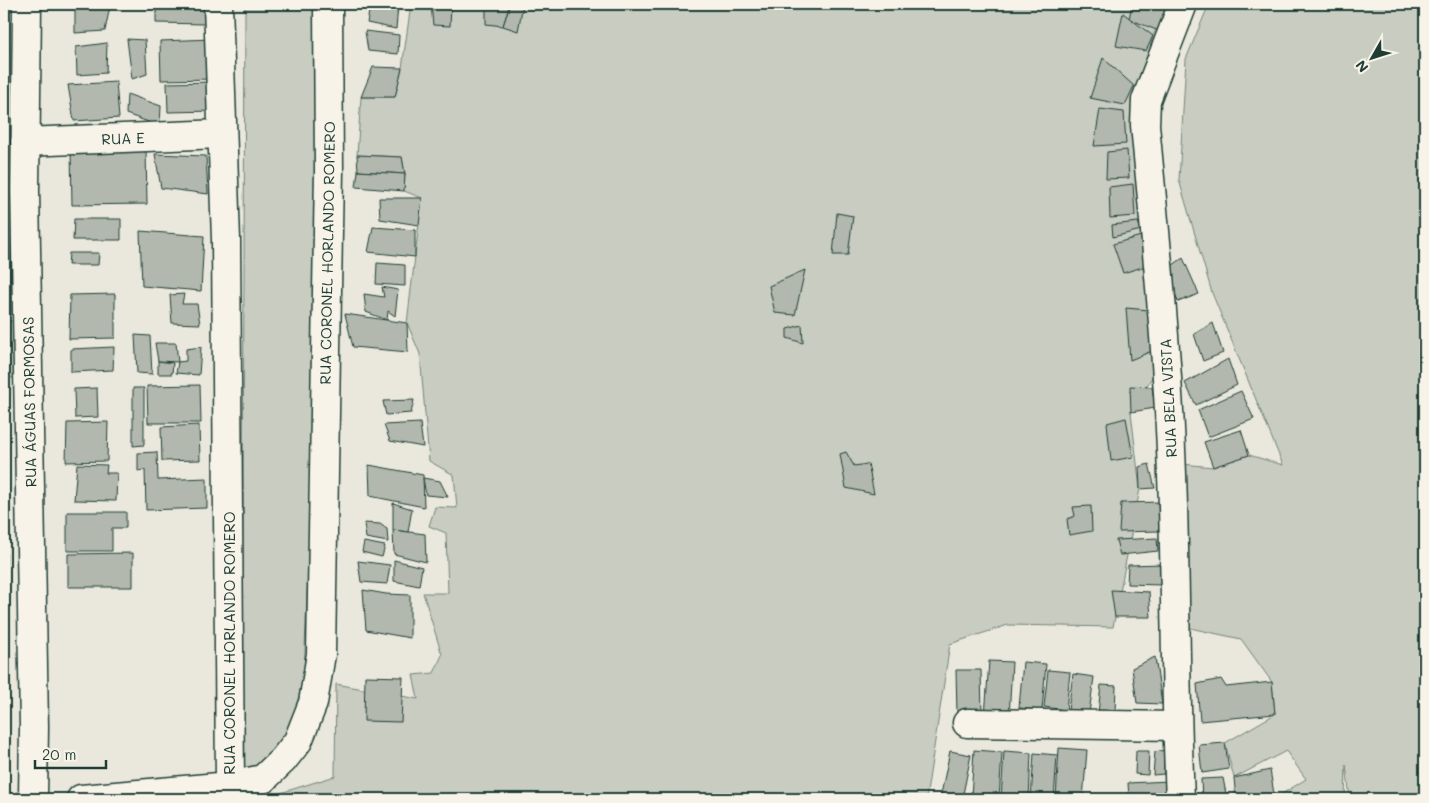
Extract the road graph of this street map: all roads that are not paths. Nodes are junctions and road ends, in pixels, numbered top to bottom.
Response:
1 (27, 4) edge
2 (218, 4) edge
3 (328, 4) edge
4 (1183, 4) edge
5 (221, 134) junction
6 (25, 142) junction
7 (15, 190) edge
8 (967, 723) dead end
9 (1176, 726) junction
10 (230, 786) junction
11 (33, 799) edge
12 (81, 799) edge
13 (1180, 799) edge

1 - 6 street, RUA ÁGUAS FORMOSAS
2 - 5 street, RUA CORONEL HORLANDO ROMERO
3 - 10 street, RUA CORONEL HORLANDO ROMERO
4 - 9 street, RUA BELA VISTA
5 - 6 street, RUA E
5 - 10 street, RUA CORONEL HORLANDO ROMERO
6 - 7 street, RUA ÁGUAS FORMOSAS
7 - 11 street, RUA ÁGUAS FORMOSAS
8 - 9 street
9 - 13 street, RUA BELA VISTA
10 - 12 street

